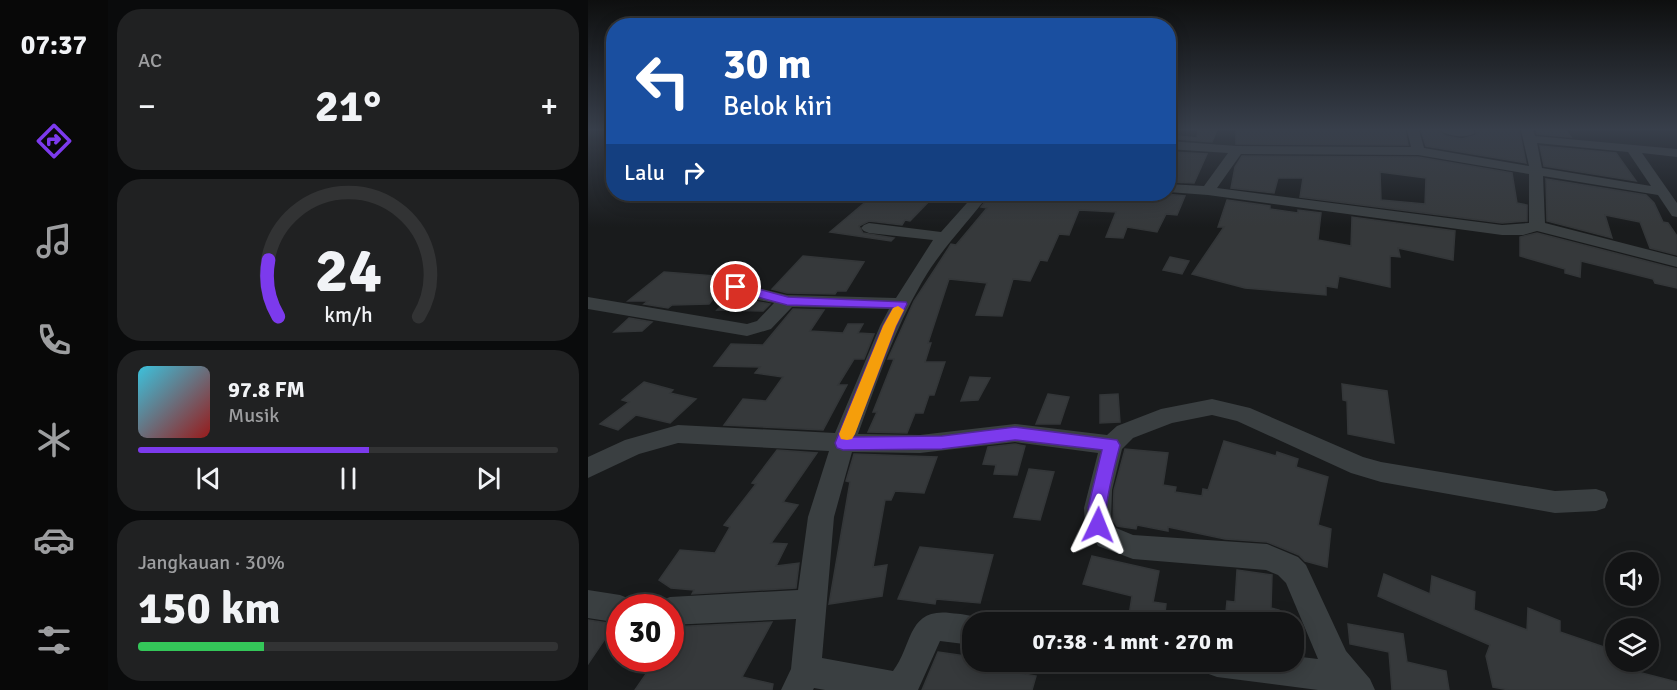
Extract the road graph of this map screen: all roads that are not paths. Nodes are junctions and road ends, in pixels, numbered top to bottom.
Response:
1 (1229, 162) edge
2 (1478, 162) edge
3 (1534, 162) edge
4 (1641, 162) edge
5 (1536, 173) junction
6 (1176, 189) edge
7 (1208, 191) junction
8 (1662, 192) junction
9 (976, 201) edge
10 (1677, 213) edge
11 (1538, 226) junction
12 (869, 228) dead end
13 (945, 237) junction
14 (1677, 262) edge
15 (735, 272) dead end
16 (787, 301) junction
17 (588, 303) edge
18 (901, 304) junction
19 (843, 443) junction
20 (1112, 445) junction
21 (588, 468) edge
22 (1596, 500) dead end
23 (588, 604) edge
24 (811, 604) junction
25 (606, 607) edge
26 (684, 609) edge
27 (962, 629) edge
28 (1279, 672) edge
29 (801, 681) edge
30 (1353, 684) edge

1 - 7 street
2 - 5 street
3 - 5 street
4 - 8 street
5 - 8 street
5 - 11 street
6 - 7 street
7 - 11 street
8 - 10 street
9 - 13 street
11 - 14 street
12 - 13 street
13 - 18 street
15 - 16 street
16 - 17 street
16 - 18 street
18 - 19 street
19 - 20 street
19 - 21 street
19 - 24 street
20 - 22 street
20 - 30 street
23 - 25 street
24 - 26 street
24 - 29 street
27 - 29 street
28 - 30 street

